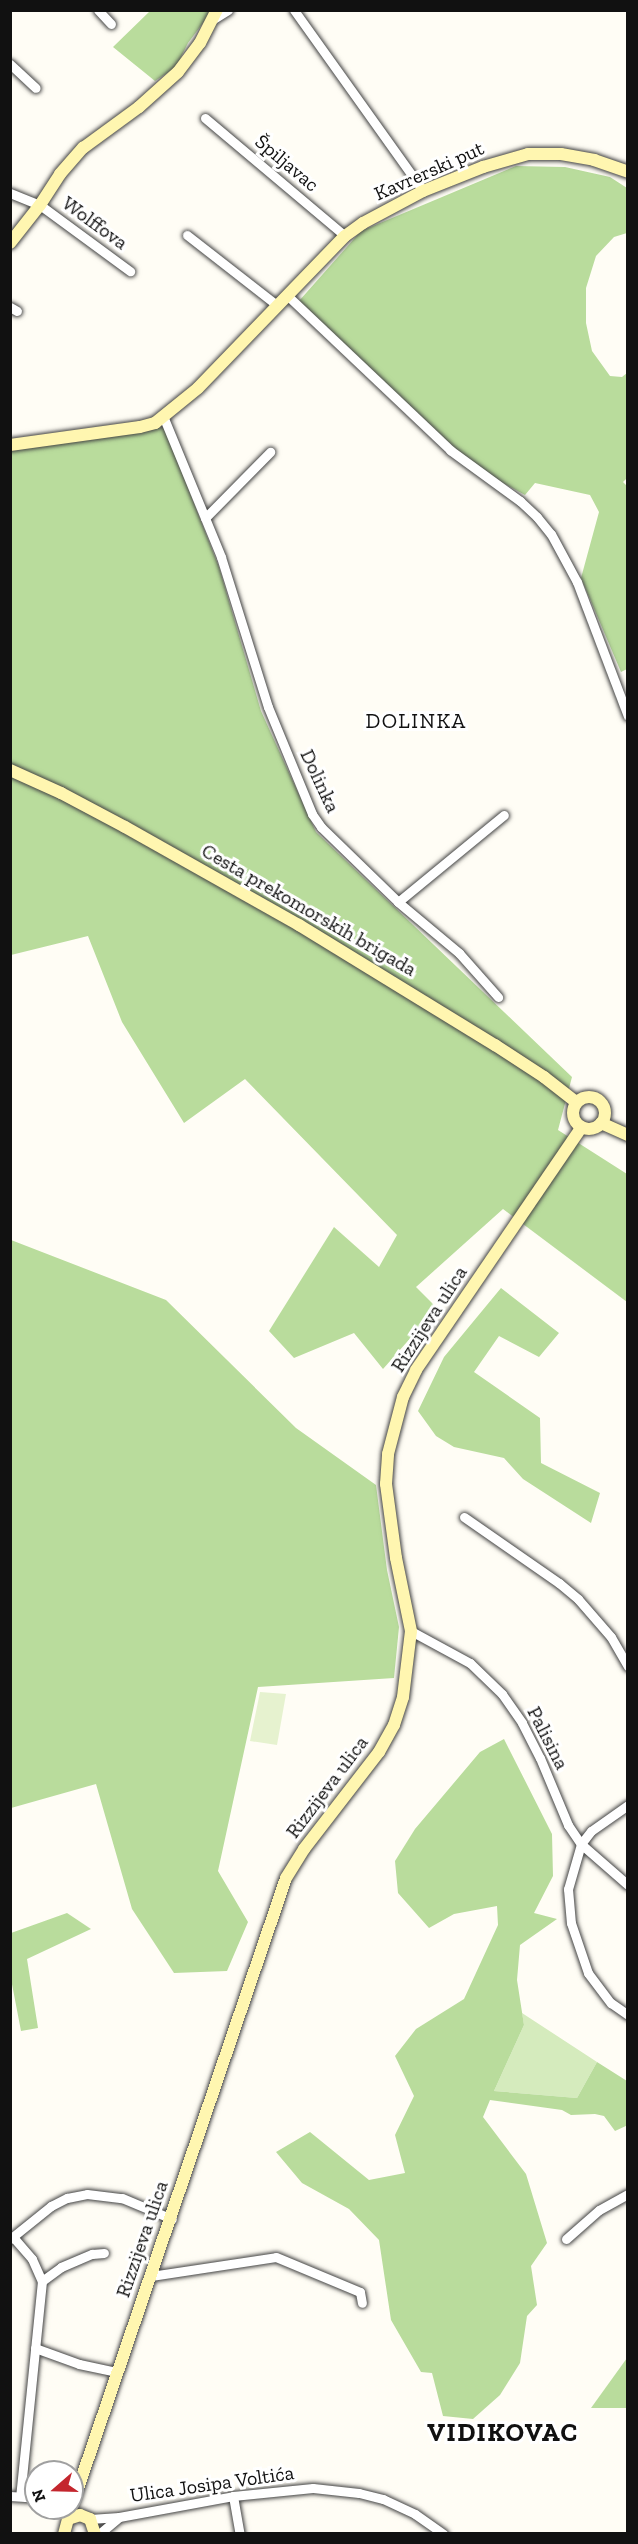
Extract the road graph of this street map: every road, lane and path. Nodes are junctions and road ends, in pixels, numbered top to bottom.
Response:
1 (98, 10) edge
2 (228, 10) edge
3 (294, 10) edge
4 (214, 15) edge
5 (111, 24) dead end
6 (10, 64) edge
7 (36, 88) dead end
8 (205, 118) dead end
9 (627, 172) edge
10 (423, 191) junction
11 (10, 193) edge
12 (40, 205) junction
13 (187, 235) dead end
14 (345, 236) junction
15 (10, 243) edge
16 (130, 270) dead end
17 (288, 296) junction
18 (278, 306) junction
19 (163, 416) junction
20 (10, 445) edge
21 (270, 452) dead end
22 (205, 518) junction
23 (627, 716) edge
24 (10, 770) edge
25 (504, 815) dead end
26 (398, 902) junction
27 (498, 997) dead end
28 (576, 1102) junction
29 (601, 1123) junction
30 (582, 1127) junction
31 (627, 1135) edge
32 (464, 1517) dead end
33 (411, 1631) junction
34 (626, 1661) edge
35 (627, 1805) edge
36 (581, 1844) junction
37 (627, 1885) edge
38 (627, 2016) edge
39 (627, 2194) edge
40 (172, 2219) junction
41 (12, 2238) edge
42 (566, 2239) dead end
43 (104, 2253) dead end
44 (151, 2276) junction
45 (42, 2281) junction
46 (362, 2303) dead end
47 (35, 2348) junction
48 (117, 2372) junction
49 (84, 2471) edge
50 (15, 2496) edge
51 (233, 2496) junction
52 (84, 2515) edge
53 (84, 2516) edge
54 (87, 2517) junction
55 (119, 2517) junction
56 (97, 2534) edge
57 (240, 2534) edge
58 (444, 2534) edge

1 - 5 street
2 - 4 street
3 - 10 street
4 - 12 main road
6 - 7 street
8 - 14 street, Špiljavac
9 - 10 main road, Kavrerski put
10 - 14 main road, Kavrerski put
11 - 12 street, Wolffova
12 - 15 main road
12 - 16 street, Wolffova
13 - 18 street
14 - 17 main road, Kavrerski put
17 - 18 main road, Kavrerski put
17 - 23 street
18 - 19 main road, Kavrerski put
19 - 20 main road, Kavrerski put
19 - 22 street, Dolinka
21 - 22 street
22 - 26 street, Dolinka
24 - 28 main road, Cesta prekomorskih brigada
25 - 26 street
26 - 27 street, Dolinka
28 - 29 main road
28 - 30 main road
29 - 30 main road
29 - 31 main road
30 - 33 main road, Rizzijeva ulica
32 - 34 street
33 - 36 street, Palisina
33 - 40 main road, Rizzijeva ulica
35 - 36 street
36 - 37 street, Palisina
36 - 38 street
39 - 42 street
40 - 41 street
40 - 44 main road, Rizzijeva ulica
41 - 45 street
43 - 45 street
44 - 46 street
44 - 48 main road, Rizzijeva ulica
45 - 47 street
47 - 48 street
47 - 50 street
48 - 49 main road, Rizzijeva ulica
51 - 55 street, Ulica Josipa Voltića
51 - 57 street
51 - 58 street, Ulica Josipa Voltića
52 - 54 main road
53 - 54 main road
54 - 55 street, Ulica Josipa Voltića
54 - 56 main road
55 - 56 street, Ulica Josipa Voltića

